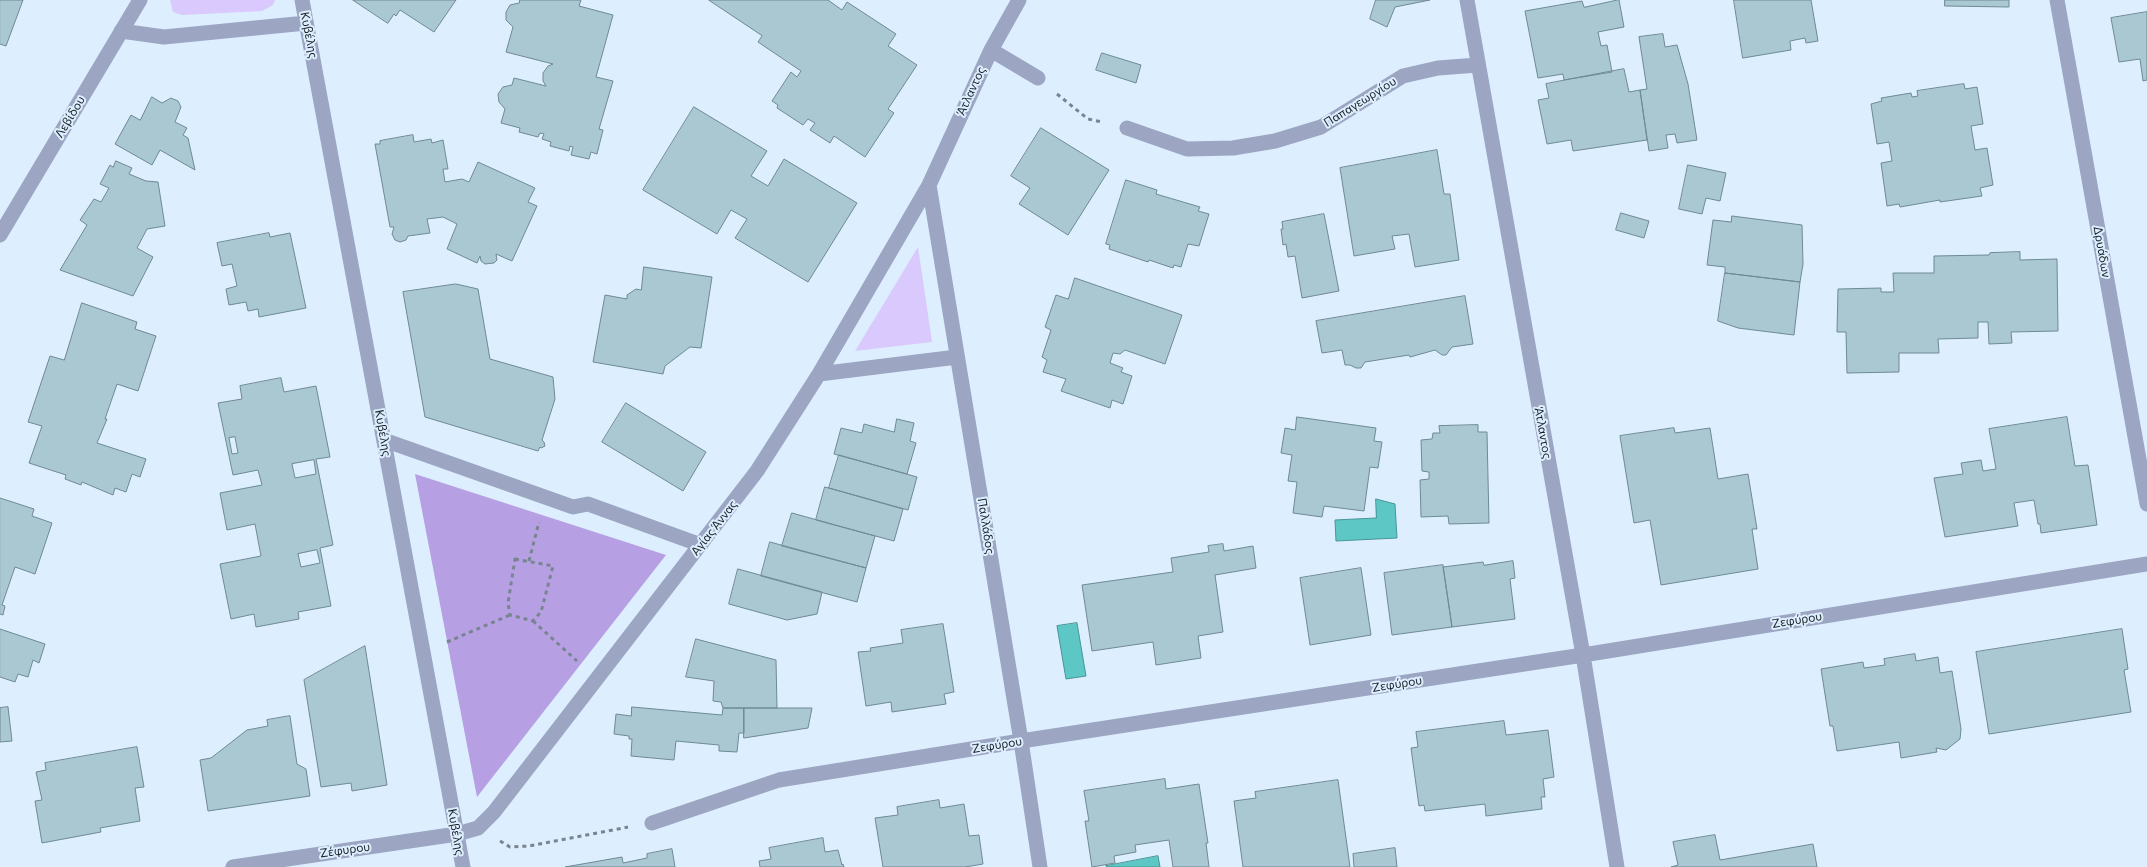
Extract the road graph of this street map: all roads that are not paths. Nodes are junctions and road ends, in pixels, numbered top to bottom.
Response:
1 (140, 0) edge
2 (302, 0) edge
3 (1019, 0) edge
4 (1467, 0) edge
5 (2057, 0) edge
6 (306, 23) junction
7 (121, 31) junction
8 (991, 50) junction
9 (1478, 65) junction
10 (1038, 78) road end
11 (1127, 128) road end
12 (929, 185) junction
13 (0, 235) edge
14 (958, 357) junction
15 (819, 374) junction
16 (384, 440) junction
17 (2147, 504) edge
18 (701, 545) junction
19 (2147, 564) edge
20 (1583, 655) junction
21 (1021, 741) junction
22 (652, 823) road end
23 (457, 834) junction
24 (233, 867) edge
25 (463, 867) edge
26 (1040, 867) edge
27 (1617, 867) edge

1 - 7 street, Λεβίδου
2 - 6 street, Κυβέλης
3 - 8 street, Άτλαντος
4 - 9 street, Άτλαντος
5 - 17 street, Δρυάδων
6 - 7 street
6 - 16 street, Κυβέλης
7 - 13 street, Λεβίδου
8 - 10 street
8 - 12 street, Άτλαντος
9 - 11 street, Παπαγεωργίου
9 - 20 street, Άτλαντος
12 - 14 street, Παλλάδος
12 - 15 street, Αγίας Άννας
14 - 15 street
14 - 21 street, Παλλάδος
15 - 18 street, Αγίας Άννας
16 - 18 street
16 - 23 street, Κυβέλης
18 - 23 street, Αγίας Άννας
19 - 20 street, Ζεφύρου
20 - 21 street, Ζεφύρου
20 - 27 street, Άτλαντος
21 - 22 street, Ζεφύρου
21 - 26 street, Παλλάδος
23 - 24 street, Ζέφυρου
23 - 25 street, Κυβέλης

